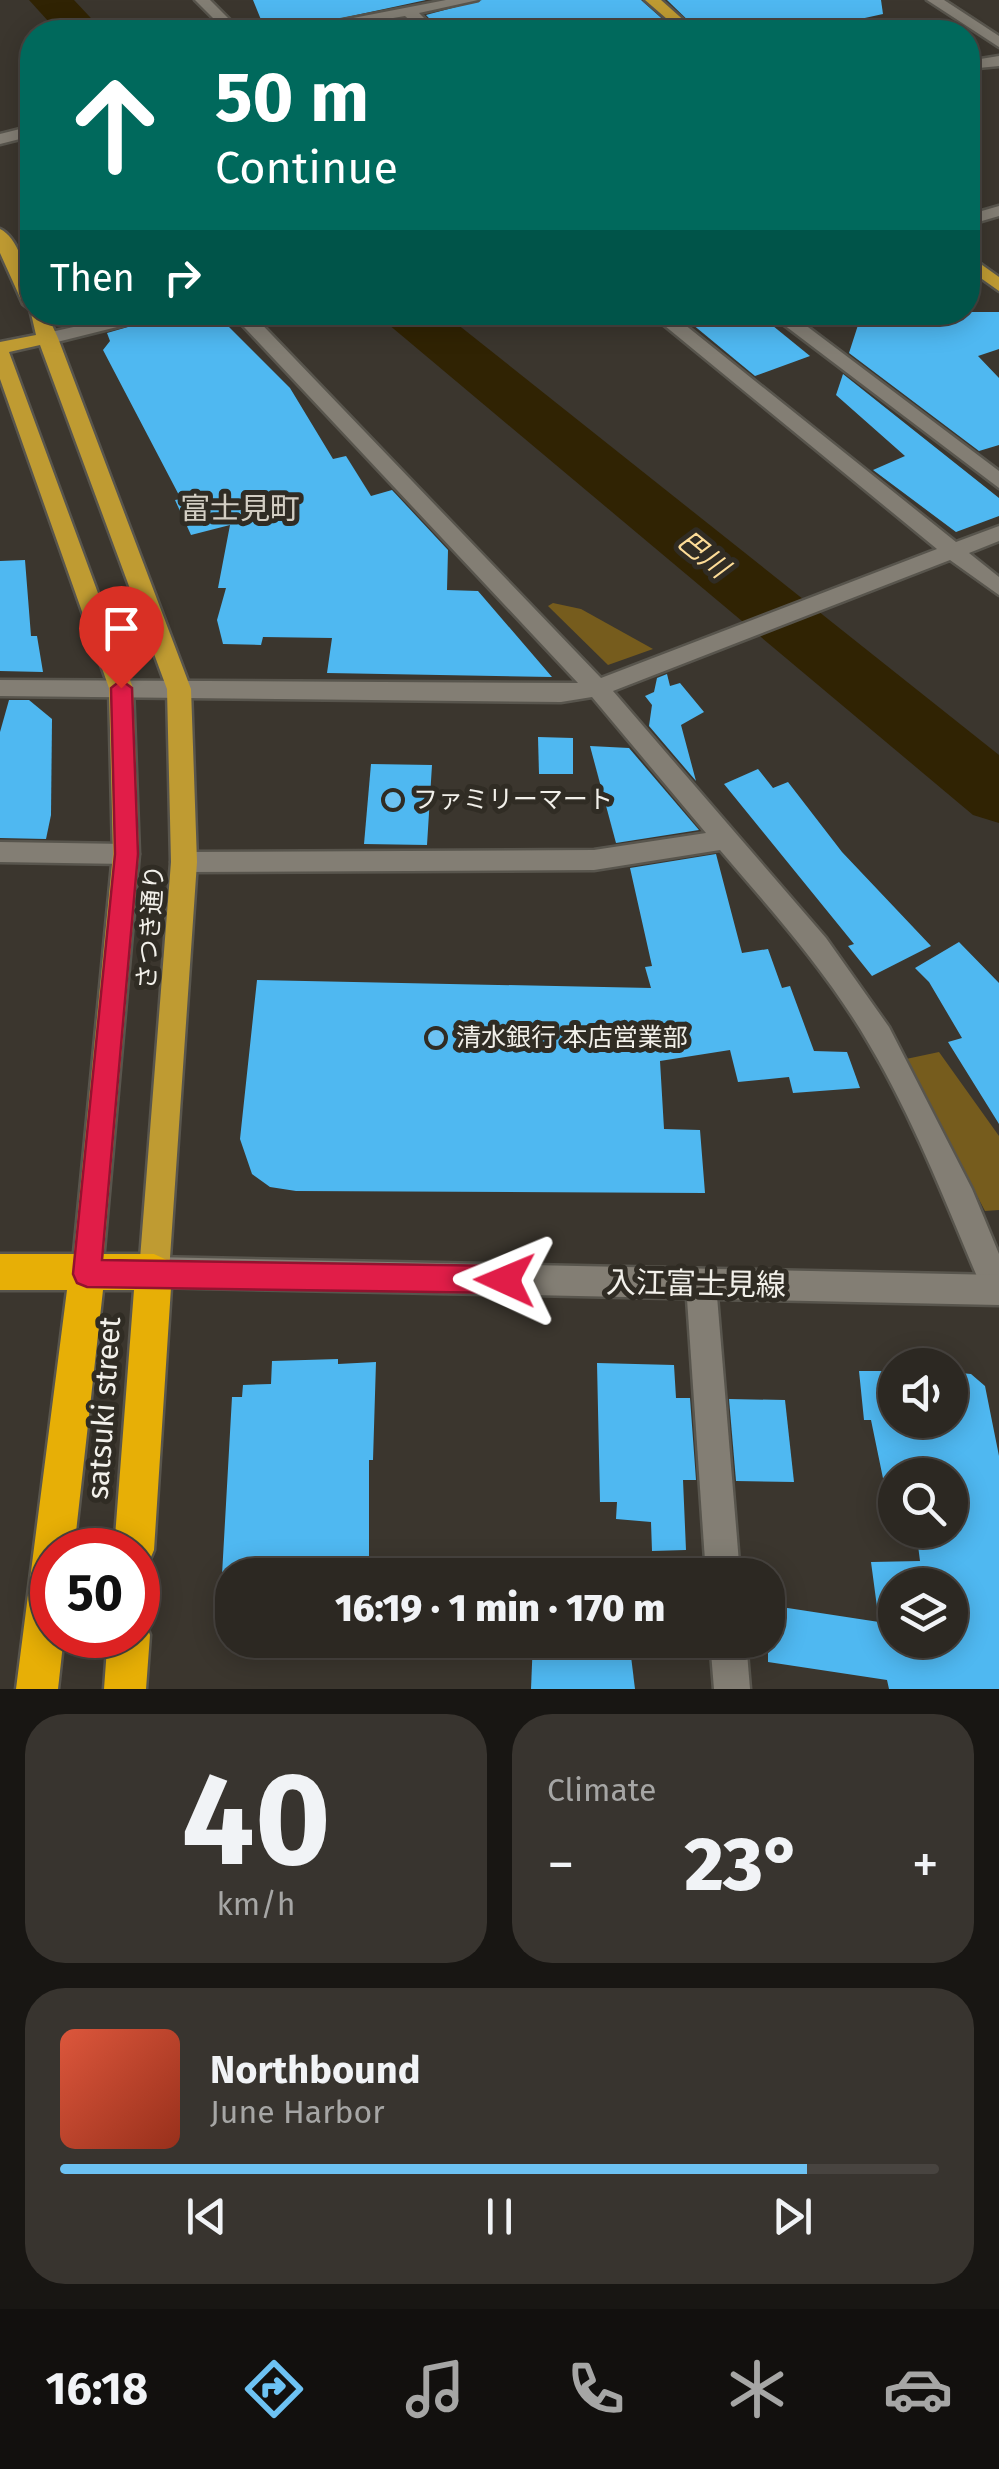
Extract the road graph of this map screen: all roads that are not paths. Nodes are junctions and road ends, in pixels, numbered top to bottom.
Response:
1 (202, 0) edge
2 (471, 0) edge
3 (652, 0) edge
4 (934, 0) edge
5 (408, 11) junction
6 (223, 20) edge
7 (357, 20) edge
8 (417, 20) edge
9 (676, 20) edge
10 (964, 20) edge
11 (0, 234) edge
12 (20, 278) edge
13 (43, 325) edge
14 (108, 325) edge
15 (252, 325) edge
16 (673, 325) edge
17 (793, 325) edge
18 (49, 338) junction
19 (0, 350) edge
20 (999, 482) edge
21 (999, 533) edge
22 (948, 553) junction
23 (999, 588) edge
24 (0, 688) edge
25 (121, 688) junction
26 (597, 688) junction
27 (179, 689) junction
28 (728, 839) junction
29 (0, 852) edge
30 (126, 854) junction
31 (184, 862) junction
32 (0, 1272) edge
33 (154, 1272) junction
34 (87, 1274) junction
35 (700, 1284) junction
36 (999, 1292) edge
37 (57, 1528) edge
38 (136, 1528) edge
39 (722, 1558) edge
40 (41, 1658) edge
41 (127, 1658) edge
42 (729, 1658) edge
43 (37, 1689) edge
44 (125, 1689) edge
45 (732, 1689) edge

1 - 6 street
2 - 5 street
3 - 9 main road
4 - 10 street
5 - 7 street
5 - 8 street
11 - 12 main road
13 - 18 main road, さつき通り
14 - 18 street
15 - 26 street
16 - 22 street
17 - 20 street
18 - 19 main road
18 - 27 main road, さつき通り
19 - 25 main road, さつき通り
21 - 22 street
22 - 23 street
22 - 26 street
24 - 25 street
25 - 27 street
25 - 30 main road, さつき通り
26 - 27 street
26 - 28 street
27 - 31 main road, さつき通り
28 - 31 street
28 - 36 street
29 - 30 street
30 - 34 main road, さつき通り
31 - 33 main road, さつき通り
32 - 34 highway
33 - 34 highway
33 - 35 street, 入江富士見線
33 - 38 highway, satsuki street
34 - 37 highway, satsuki street
35 - 36 street, 入江富士見線
35 - 39 street
40 - 43 highway
41 - 44 highway
42 - 45 street

